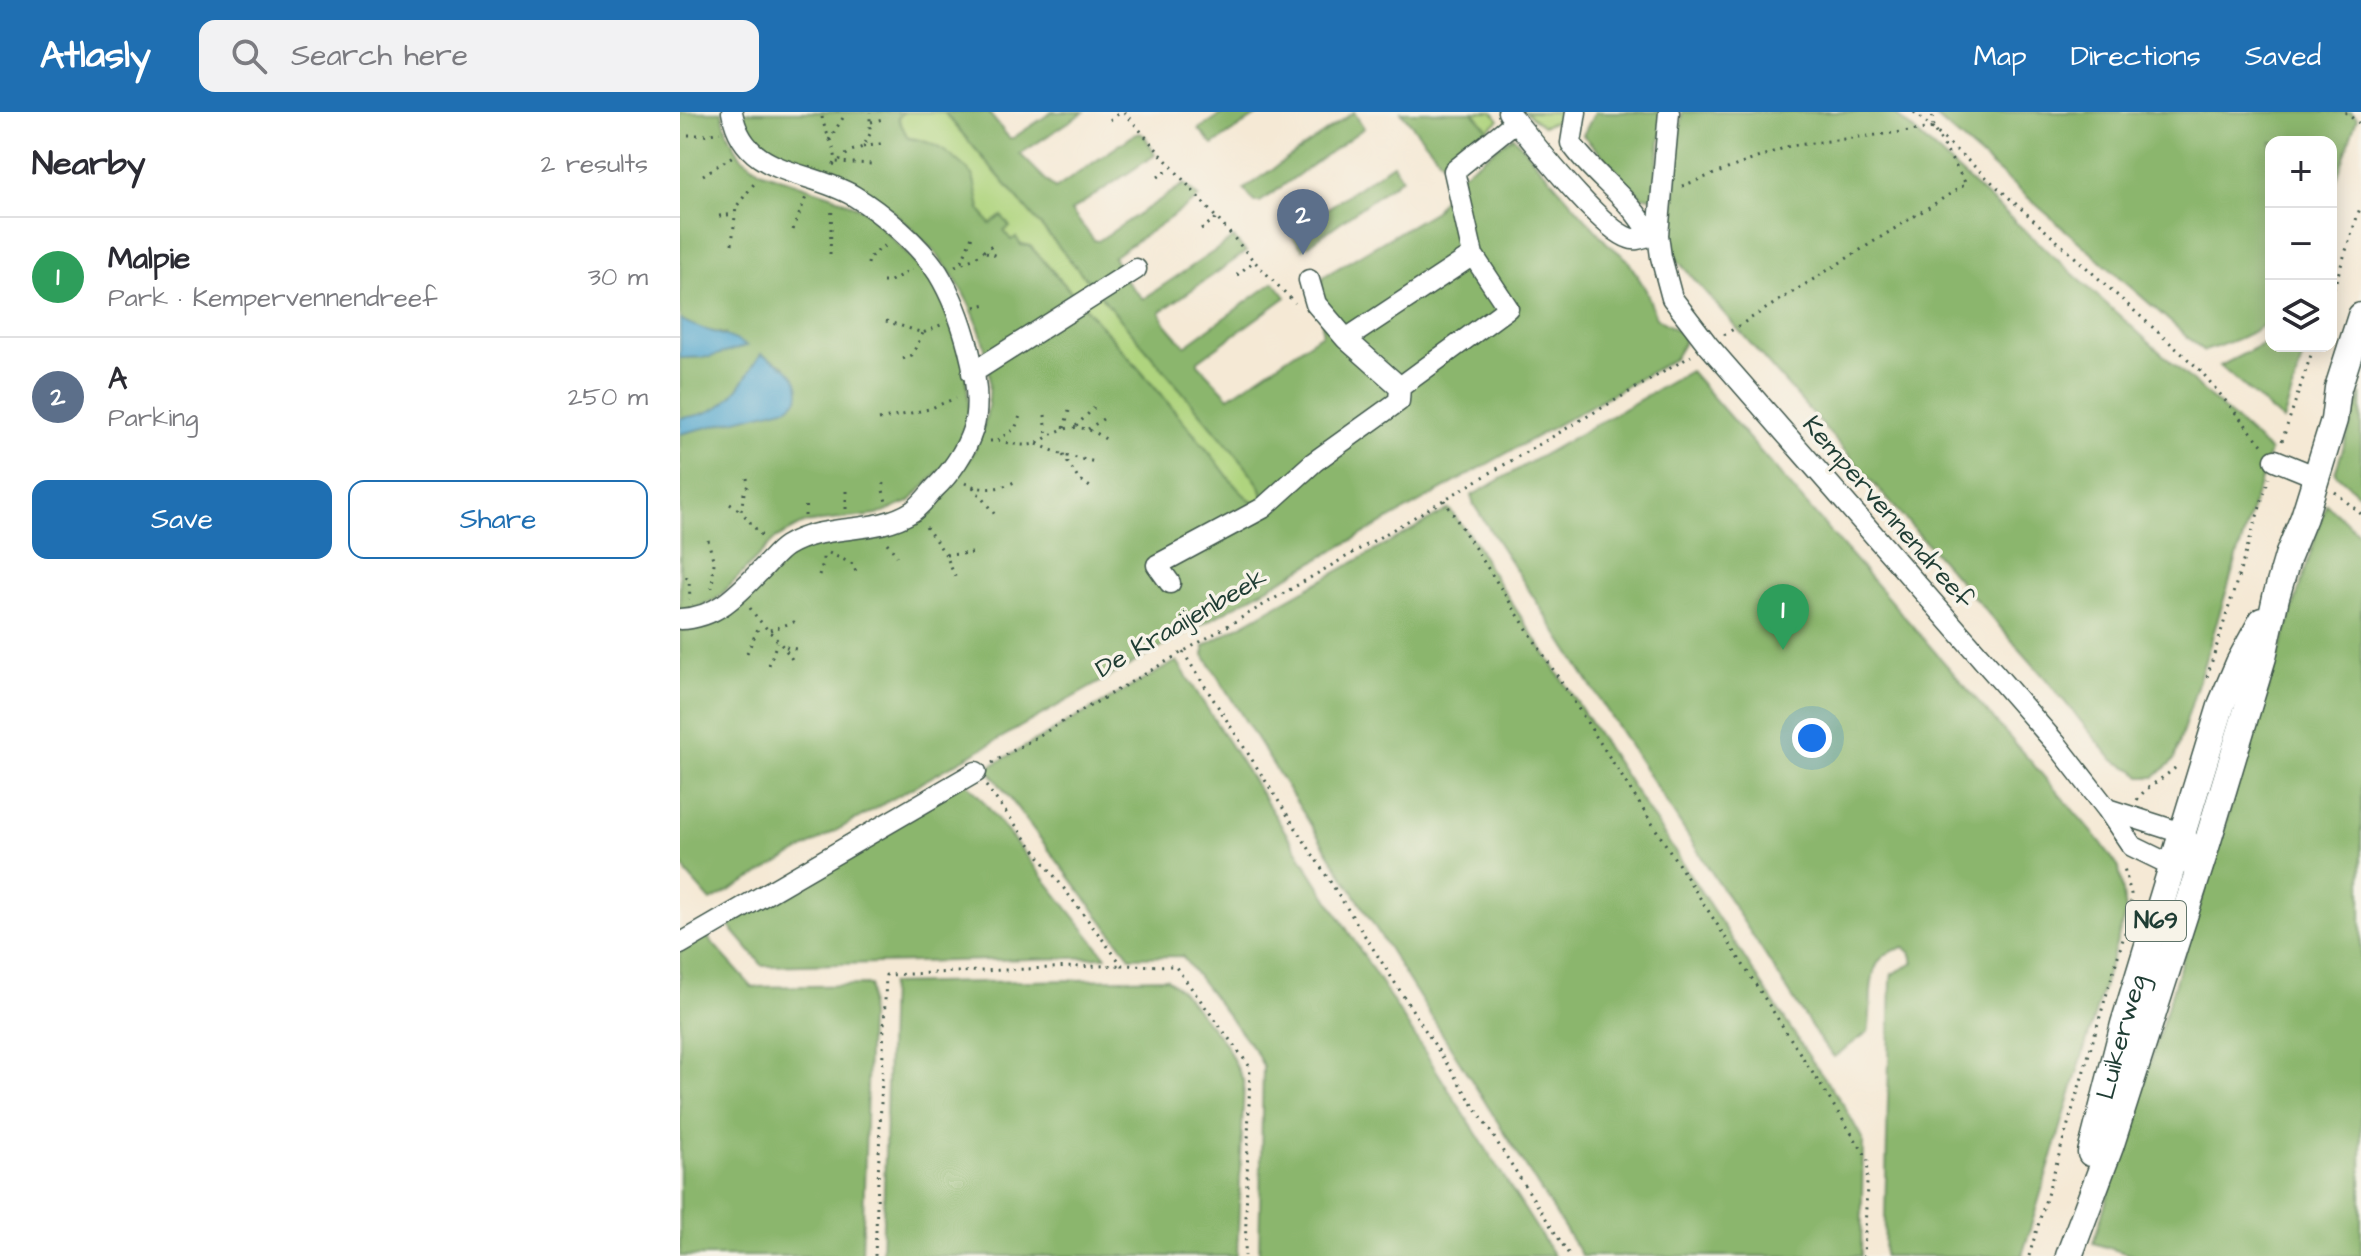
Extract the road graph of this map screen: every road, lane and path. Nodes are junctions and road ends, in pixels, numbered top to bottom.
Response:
1 (870, 112) edge
2 (1122, 112) edge
3 (1576, 112) edge
4 (1669, 112) edge
5 (1914, 112) edge
6 (1932, 112) edge
7 (2345, 112) edge
8 (846, 113) edge
9 (822, 117) dead end
10 (1512, 117) edge
11 (883, 119) dead end
12 (1110, 120) dead end
13 (870, 123) junction
14 (2361, 125) edge
15 (738, 128) edge
16 (1933, 128) junction
17 (688, 135) dead end
18 (829, 140) junction
19 (885, 143) dead end
20 (1571, 143) junction
21 (1537, 144) junction
22 (863, 147) junction
23 (768, 162) junction
24 (836, 162) junction
25 (872, 164) dead end
26 (1172, 167) junction
27 (703, 175) dead end
28 (1158, 177) dead end
29 (824, 183) junction
30 (2361, 205) edge
31 (1662, 206) junction
32 (736, 214) junction
33 (719, 216) dead end
34 (1217, 218) junction
35 (1201, 229) dead end
36 (793, 230) dead end
37 (903, 233) junction
38 (1654, 234) junction
39 (972, 236) dead end
40 (996, 242) dead end
41 (732, 244) dead end
42 (985, 251) junction
43 (830, 254) dead end
44 (1473, 255) junction
45 (1001, 257) dead end
46 (925, 259) junction
47 (962, 261) junction
48 (1254, 261) junction
49 (868, 264) dead end
50 (1136, 269) dead end
51 (1237, 275) dead end
52 (940, 277) junction
53 (1309, 280) dead end
54 (2336, 280) edge
55 (883, 282) dead end
56 (1301, 310) dead end
57 (2361, 316) edge
58 (959, 317) junction
59 (886, 321) dead end
60 (923, 333) junction
61 (1346, 339) junction
62 (1708, 345) junction
63 (2312, 352) edge
64 (903, 359) dead end
65 (972, 373) junction
66 (1400, 387) junction
67 (977, 395) junction
68 (1094, 408) dead end
69 (1069, 411) dead end
70 (1045, 415) dead end
71 (1020, 416) dead end
72 (1106, 417) dead end
73 (879, 420) dead end
74 (1076, 426) junction
75 (1064, 428) junction
76 (1088, 429) junction
77 (1047, 437) junction
78 (997, 440) junction
79 (1108, 441) dead end
80 (966, 442) junction
81 (1037, 444) junction
82 (1063, 455) junction
83 (2275, 460) junction
84 (1096, 462) dead end
85 (2309, 473) junction
86 (947, 477) junction
87 (747, 478) dead end
88 (1018, 480) dead end
89 (846, 485) dead end
90 (973, 487) junction
91 (1090, 487) dead end
92 (1444, 500) junction
93 (730, 504) dead end
94 (741, 511) junction
95 (913, 511) junction
96 (2361, 514) edge
97 (996, 516) dead end
98 (847, 528) junction
99 (708, 540) dead end
100 (973, 553) dead end
101 (776, 555) junction
102 (946, 555) junction
103 (856, 572) dead end
104 (819, 575) dead end
105 (956, 579) dead end
106 (1170, 583) dead end
107 (739, 592) junction
108 (2276, 597) junction
109 (718, 609) junction
110 (680, 619) edge
111 (760, 624) junction
112 (799, 626) dead end
113 (770, 630) junction
114 (777, 642) junction
115 (785, 647) junction
116 (801, 650) dead end
117 (1183, 652) junction
118 (747, 653) dead end
119 (794, 663) dead end
120 (769, 665) dead end
121 (2203, 688) dead end
122 (2180, 763) dead end
123 (976, 772) junction
124 (2126, 826) junction
125 (2182, 833) junction
126 (2203, 857) junction
127 (2173, 866) junction
128 (680, 944) edge
129 (1122, 965) junction
130 (875, 1256) edge
131 (1245, 1256) edge
132 (1570, 1256) edge
133 (1864, 1256) edge
134 (2029, 1256) edge
135 (2067, 1256) edge

1 - 13 path
2 - 12 path
2 - 26 path
3 - 20 street
4 - 31 street, Kempervennendreef
5 - 16 path
6 - 16 path
7 - 14 path
8 - 18 path
9 - 18 path
10 - 21 street
10 - 44 street
11 - 13 path
13 - 22 path
15 - 17 path
15 - 23 street
15 - 27 path
16 - 31 path
16 - 62 path, De Kraaijenbeek
16 - 83 path
18 - 24 path
19 - 22 path
20 - 21 street
20 - 38 street
21 - 38 street
22 - 24 path
23 - 29 street
23 - 32 path
24 - 25 path
24 - 29 path
26 - 28 path
26 - 34 path
29 - 36 path
29 - 37 street
29 - 43 path
30 - 54 path
31 - 38 street, Kempervennendreef
32 - 33 path
32 - 41 path
34 - 35 path
34 - 48 path
37 - 46 street
37 - 49 path
38 - 62 street, Kempervennendreef
39 - 47 path
40 - 42 path
42 - 45 path
42 - 47 path
44 - 61 street
44 - 66 street
46 - 52 street
46 - 55 path
47 - 52 path
48 - 51 path
48 - 56 path
50 - 65 street
52 - 58 street
53 - 61 street
57 - 85 main road, Luikerweg / N69
58 - 60 path
58 - 65 street
59 - 60 path
60 - 64 path
61 - 66 street
62 - 92 path, De Kraaijenbeek
62 - 124 street, Kempervennendreef
63 - 83 path
65 - 67 street
66 - 106 street
67 - 73 path
67 - 80 street
68 - 74 path
69 - 75 path
70 - 77 path
71 - 78 path
72 - 76 path
74 - 75 path
74 - 76 path
75 - 77 path
76 - 79 path
77 - 81 path
78 - 80 path
78 - 81 path
80 - 86 street
81 - 82 path
82 - 84 path
82 - 91 path
83 - 85 street
83 - 121 path
85 - 96 path
85 - 108 main road, Luikerweg / N69
86 - 90 path
86 - 95 street
87 - 94 path
88 - 90 path
89 - 98 path
90 - 97 path
92 - 117 path, De Kraaijenbeek
92 - 133 path
93 - 94 path
94 - 101 path
95 - 98 street
95 - 102 path
98 - 101 street
99 - 109 path
100 - 102 path
101 - 107 street
102 - 105 path
103 - 104 path
107 - 109 street
107 - 111 path
108 - 125 main road, Luikerweg / N69
108 - 126 main road, Luikerweg / N69
109 - 110 street
111 - 113 path
111 - 118 path
112 - 113 path
113 - 114 path
114 - 115 path
114 - 120 path
115 - 116 path
115 - 119 path
117 - 123 path, De Kraaijenbeek
117 - 132 path
122 - 124 path
123 - 128 street
123 - 129 path
124 - 125 street
124 - 127 street, Kempervennendreef
124 - 134 path, Luikerweg
125 - 126 street
125 - 127 main road, Luikerweg / N69
126 - 127 street
126 - 135 main road, Luikerweg / N69
127 - 135 main road, Luikerweg / N69
129 - 130 path
129 - 131 path

